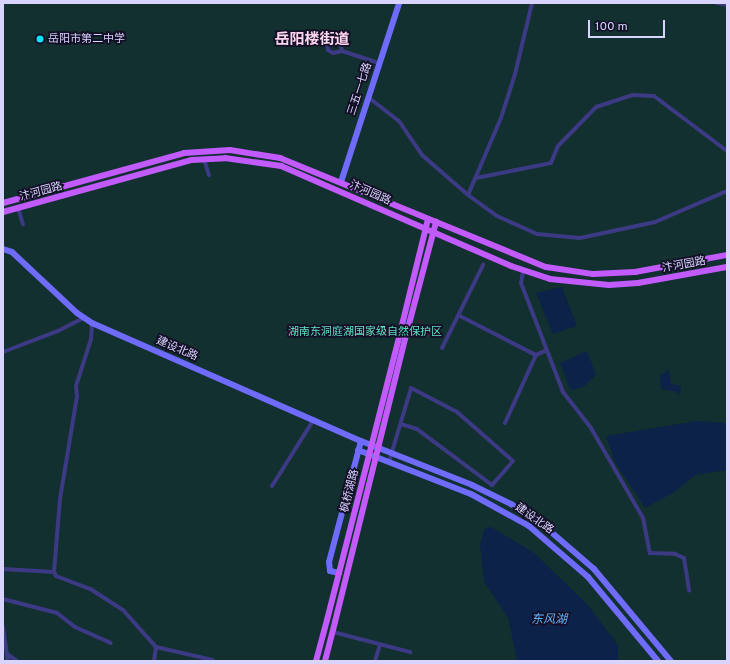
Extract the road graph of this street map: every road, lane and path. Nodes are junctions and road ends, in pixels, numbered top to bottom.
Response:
1 (400, 3) edge
2 (532, 3) edge
3 (717, 3) edge
4 (727, 5) edge
5 (342, 51) dead end
6 (380, 63) junction
7 (368, 96) junction
8 (727, 151) edge
9 (204, 160) junction
10 (209, 175) dead end
11 (476, 178) junction
12 (341, 182) junction
13 (727, 191) edge
14 (370, 194) junction
15 (468, 195) junction
16 (3, 203) edge
17 (367, 203) junction
18 (18, 208) junction
19 (3, 212) edge
20 (428, 218) junction
21 (436, 222) junction
22 (23, 224) dead end
23 (426, 229) junction
24 (433, 232) junction
25 (3, 249) edge
26 (727, 255) edge
27 (483, 265) dead end
28 (727, 268) edge
29 (523, 271) junction
30 (460, 316) junction
31 (83, 318) junction
32 (92, 323) junction
33 (405, 326) junction
34 (442, 348) dead end
35 (545, 351) junction
36 (3, 352) edge
37 (536, 355) junction
38 (314, 419) junction
39 (505, 423) dead end
40 (401, 424) junction
41 (361, 441) junction
42 (358, 450) junction
43 (392, 453) junction
44 (389, 462) junction
45 (272, 486) dead end
46 (3, 569) edge
47 (54, 572) junction
48 (339, 573) junction
49 (689, 591) dead end
50 (3, 599) edge
51 (3, 627) edge
52 (333, 632) junction
53 (111, 643) dead end
54 (380, 645) junction
55 (156, 647) junction
56 (410, 652) dead end
57 (6, 654) junction
58 (213, 660) dead end
59 (8, 661) edge
60 (17, 661) edge
61 (154, 661) edge
62 (316, 661) edge
63 (325, 661) edge
64 (375, 661) edge
65 (658, 661) edge
66 (671, 661) edge

1 - 6 main road, 三五一七路
2 - 11 street
3 - 4 street
5 - 6 street
6 - 7 main road, 三五一七路
7 - 12 main road, 三五一七路
7 - 15 street
8 - 11 street
9 - 10 street
9 - 17 main road, 汴河园路
9 - 18 main road, 汴河园路
11 - 15 street
12 - 14 main road, 汴河园路
12 - 16 main road, 汴河园路
13 - 15 street
14 - 17 main road
14 - 20 main road, 汴河园路
17 - 23 main road, 汴河园路
18 - 19 main road, 汴河园路
18 - 22 street
20 - 21 main road, 汴河园路
20 - 23 main road
21 - 24 main road
21 - 26 main road, 汴河园路
23 - 24 main road, 汴河园路
23 - 33 main road
24 - 29 main road, 汴河园路
24 - 33 main road
25 - 31 main road, 建设北路
27 - 30 street
28 - 29 main road, 汴河园路
29 - 35 street
30 - 34 street
30 - 37 street
31 - 32 main road, 建设北路
31 - 36 street
32 - 38 main road, 建设北路
32 - 47 street
33 - 48 main road, 枫桥湖路, bridge
33 - 52 main road, 枫桥湖路, bridge
35 - 37 street
35 - 49 street
37 - 39 street
38 - 41 main road, 建设北路
38 - 45 street
40 - 40 street
40 - 43 street
41 - 42 main road
41 - 43 main road, 建设北路
42 - 44 main road, 建设北路
42 - 48 main road
43 - 44 street
43 - 66 main road, 建设北路
44 - 65 main road, 建设北路
46 - 47 street
47 - 55 street
48 - 62 main road, 枫桥湖路, bridge
50 - 53 street
51 - 57 street
52 - 54 street
52 - 63 main road, 枫桥湖路
54 - 56 street
54 - 64 street
55 - 58 street
55 - 61 street
57 - 59 street
57 - 60 street

